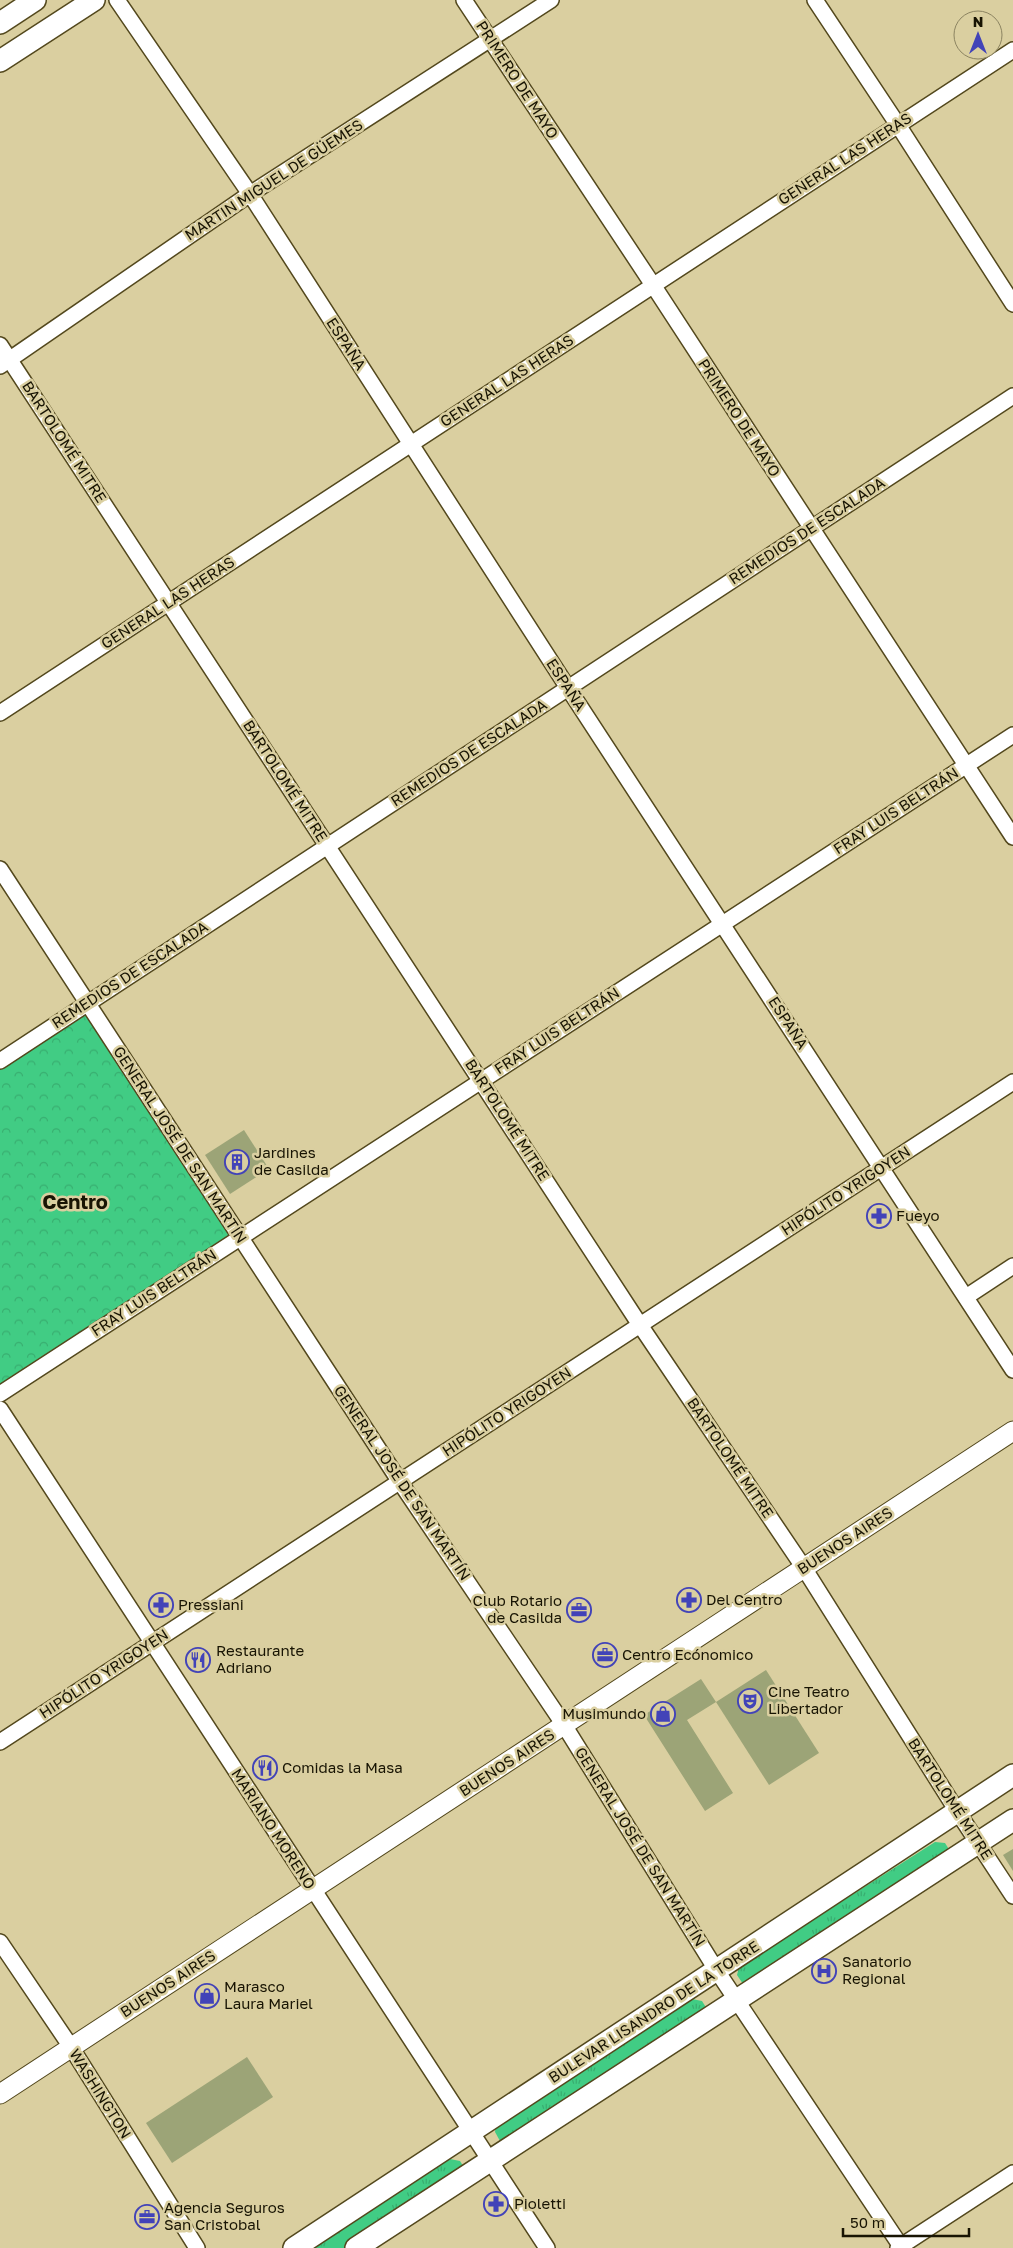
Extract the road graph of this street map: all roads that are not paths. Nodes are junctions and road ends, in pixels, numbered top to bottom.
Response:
1 (35, 0) edge
2 (94, 0) edge
3 (118, 0) edge
4 (464, 0) edge
5 (551, 0) edge
6 (815, 0) edge
7 (0, 23) edge
8 (490, 40) junction
9 (1013, 50) edge
10 (0, 61) edge
11 (898, 125) junction
12 (250, 194) junction
13 (653, 285) junction
14 (1013, 304) edge
15 (0, 345) edge
16 (5, 363) edge
17 (1013, 396) edge
18 (410, 444) junction
19 (810, 529) junction
20 (170, 602) junction
21 (568, 688) junction
22 (0, 713) edge
23 (1013, 735) edge
24 (966, 765) junction
25 (1013, 837) edge
26 (327, 846) junction
27 (0, 869) edge
28 (723, 924) junction
29 (87, 1004) junction
30 (0, 1061) edge
31 (482, 1080) junction
32 (1013, 1082) edge
33 (882, 1168) junction
34 (240, 1237) junction
35 (1013, 1266) edge
36 (966, 1297) junction
37 (640, 1325) junction
38 (1013, 1370) edge
39 (0, 1394) edge
40 (0, 1409) edge
41 (1013, 1431) edge
42 (400, 1482) junction
43 (804, 1568) junction
44 (152, 1643) junction
45 (564, 1725) junction
46 (0, 1742) edge
47 (1013, 1775) edge
48 (957, 1811) junction
49 (1013, 1820) edge
50 (977, 1843) junction
51 (312, 1890) junction
52 (1013, 1896) edge
53 (0, 1942) edge
54 (717, 1971) junction
55 (737, 2000) junction
56 (71, 2048) junction
57 (0, 2094) edge
58 (470, 2132) junction
59 (489, 2161) junction
60 (1013, 2173) edge
61 (900, 2247) edge
62 (197, 2248) edge
63 (294, 2248) edge
64 (356, 2248) edge
65 (547, 2248) edge

1 - 7 main road
2 - 10 main road
3 - 12 street, ESPAÑA
4 - 8 street, PRIMERO DE MAYO
5 - 8 street, MARTIN MIGUEL DE GÜEMES
6 - 11 street
8 - 12 street, MARTIN MIGUEL DE GÜEMES
8 - 13 street, PRIMERO DE MAYO
9 - 11 street, GENERAL LAS HERAS
11 - 13 street, GENERAL LAS HERAS
11 - 14 street
12 - 16 street, MARTIN MIGUEL DE GÜEMES
12 - 18 street, ESPAÑA
13 - 18 street, GENERAL LAS HERAS
13 - 19 street, PRIMERO DE MAYO
15 - 16 street, BARTOLOMÉ MITRE
16 - 20 street, BARTOLOMÉ MITRE
17 - 19 street, REMEDIOS DE ESCALADA
18 - 20 street, GENERAL LAS HERAS
18 - 21 street, ESPAÑA
19 - 21 street, REMEDIOS DE ESCALADA
19 - 24 street, PRIMERO DE MAYO
20 - 22 street, GENERAL LAS HERAS
20 - 26 street, BARTOLOMÉ MITRE
21 - 26 street, REMEDIOS DE ESCALADA
21 - 28 street, ESPAÑA
23 - 24 street, FRAY LUIS BELTRÁN
24 - 25 street, PRIMERO DE MAYO
24 - 28 street, FRAY LUIS BELTRÁN
26 - 29 street, REMEDIOS DE ESCALADA
26 - 31 street, BARTOLOMÉ MITRE
27 - 29 street, GENERAL JOSÉ DE SAN MARTÍN
28 - 31 street, FRAY LUIS BELTRÁN
28 - 33 street, ESPAÑA
29 - 30 street, REMEDIOS DE ESCALADA
29 - 34 street, GENERAL JOSÉ DE SAN MARTÍN
31 - 34 street, FRAY LUIS BELTRÁN
31 - 37 street, BARTOLOMÉ MITRE
32 - 33 street, HIPÓLITO YRIGOYEN
33 - 36 street, ESPAÑA
33 - 37 street, HIPÓLITO YRIGOYEN
34 - 39 street, FRAY LUIS BELTRÁN
34 - 42 street, GENERAL JOSÉ DE SAN MARTÍN
35 - 36 street
36 - 38 street, ESPAÑA
37 - 42 street, HIPÓLITO YRIGOYEN
37 - 43 street, BARTOLOMÉ MITRE
40 - 44 street, MARIANO MORENO
41 - 43 street, BUENOS AIRES
42 - 44 street, HIPÓLITO YRIGOYEN
42 - 45 street, GENERAL JOSÉ DE SAN MARTÍN
43 - 45 street, BUENOS AIRES
43 - 48 street, BARTOLOMÉ MITRE
44 - 46 street, HIPÓLITO YRIGOYEN
44 - 51 street, MARIANO MORENO
45 - 51 street, BUENOS AIRES
45 - 54 street, GENERAL JOSÉ DE SAN MARTÍN
47 - 48 main road, BULEVAR LISANDRO DE LA TORRE
48 - 50 street, BARTOLOMÉ MITRE
48 - 54 main road, BULEVAR LISANDRO DE LA TORRE
49 - 50 main road
50 - 52 street, BARTOLOMÉ MITRE
50 - 55 main road
51 - 56 street, BUENOS AIRES
51 - 58 street, MARIANO MORENO
53 - 56 street, WASHINGTON
54 - 55 street, GENERAL JOSÉ DE SAN MARTÍN
54 - 58 main road, BULEVAR LISANDRO DE LA TORRE
55 - 59 main road
55 - 61 street, GENERAL JOSÉ DE SAN MARTÍN
56 - 57 street, BUENOS AIRES
56 - 62 street, WASHINGTON
58 - 59 street, MARIANO MORENO
58 - 63 main road, BULEVAR LISANDRO DE LA TORRE
59 - 64 main road
59 - 65 street, MARIANO MORENO
60 - 61 street

